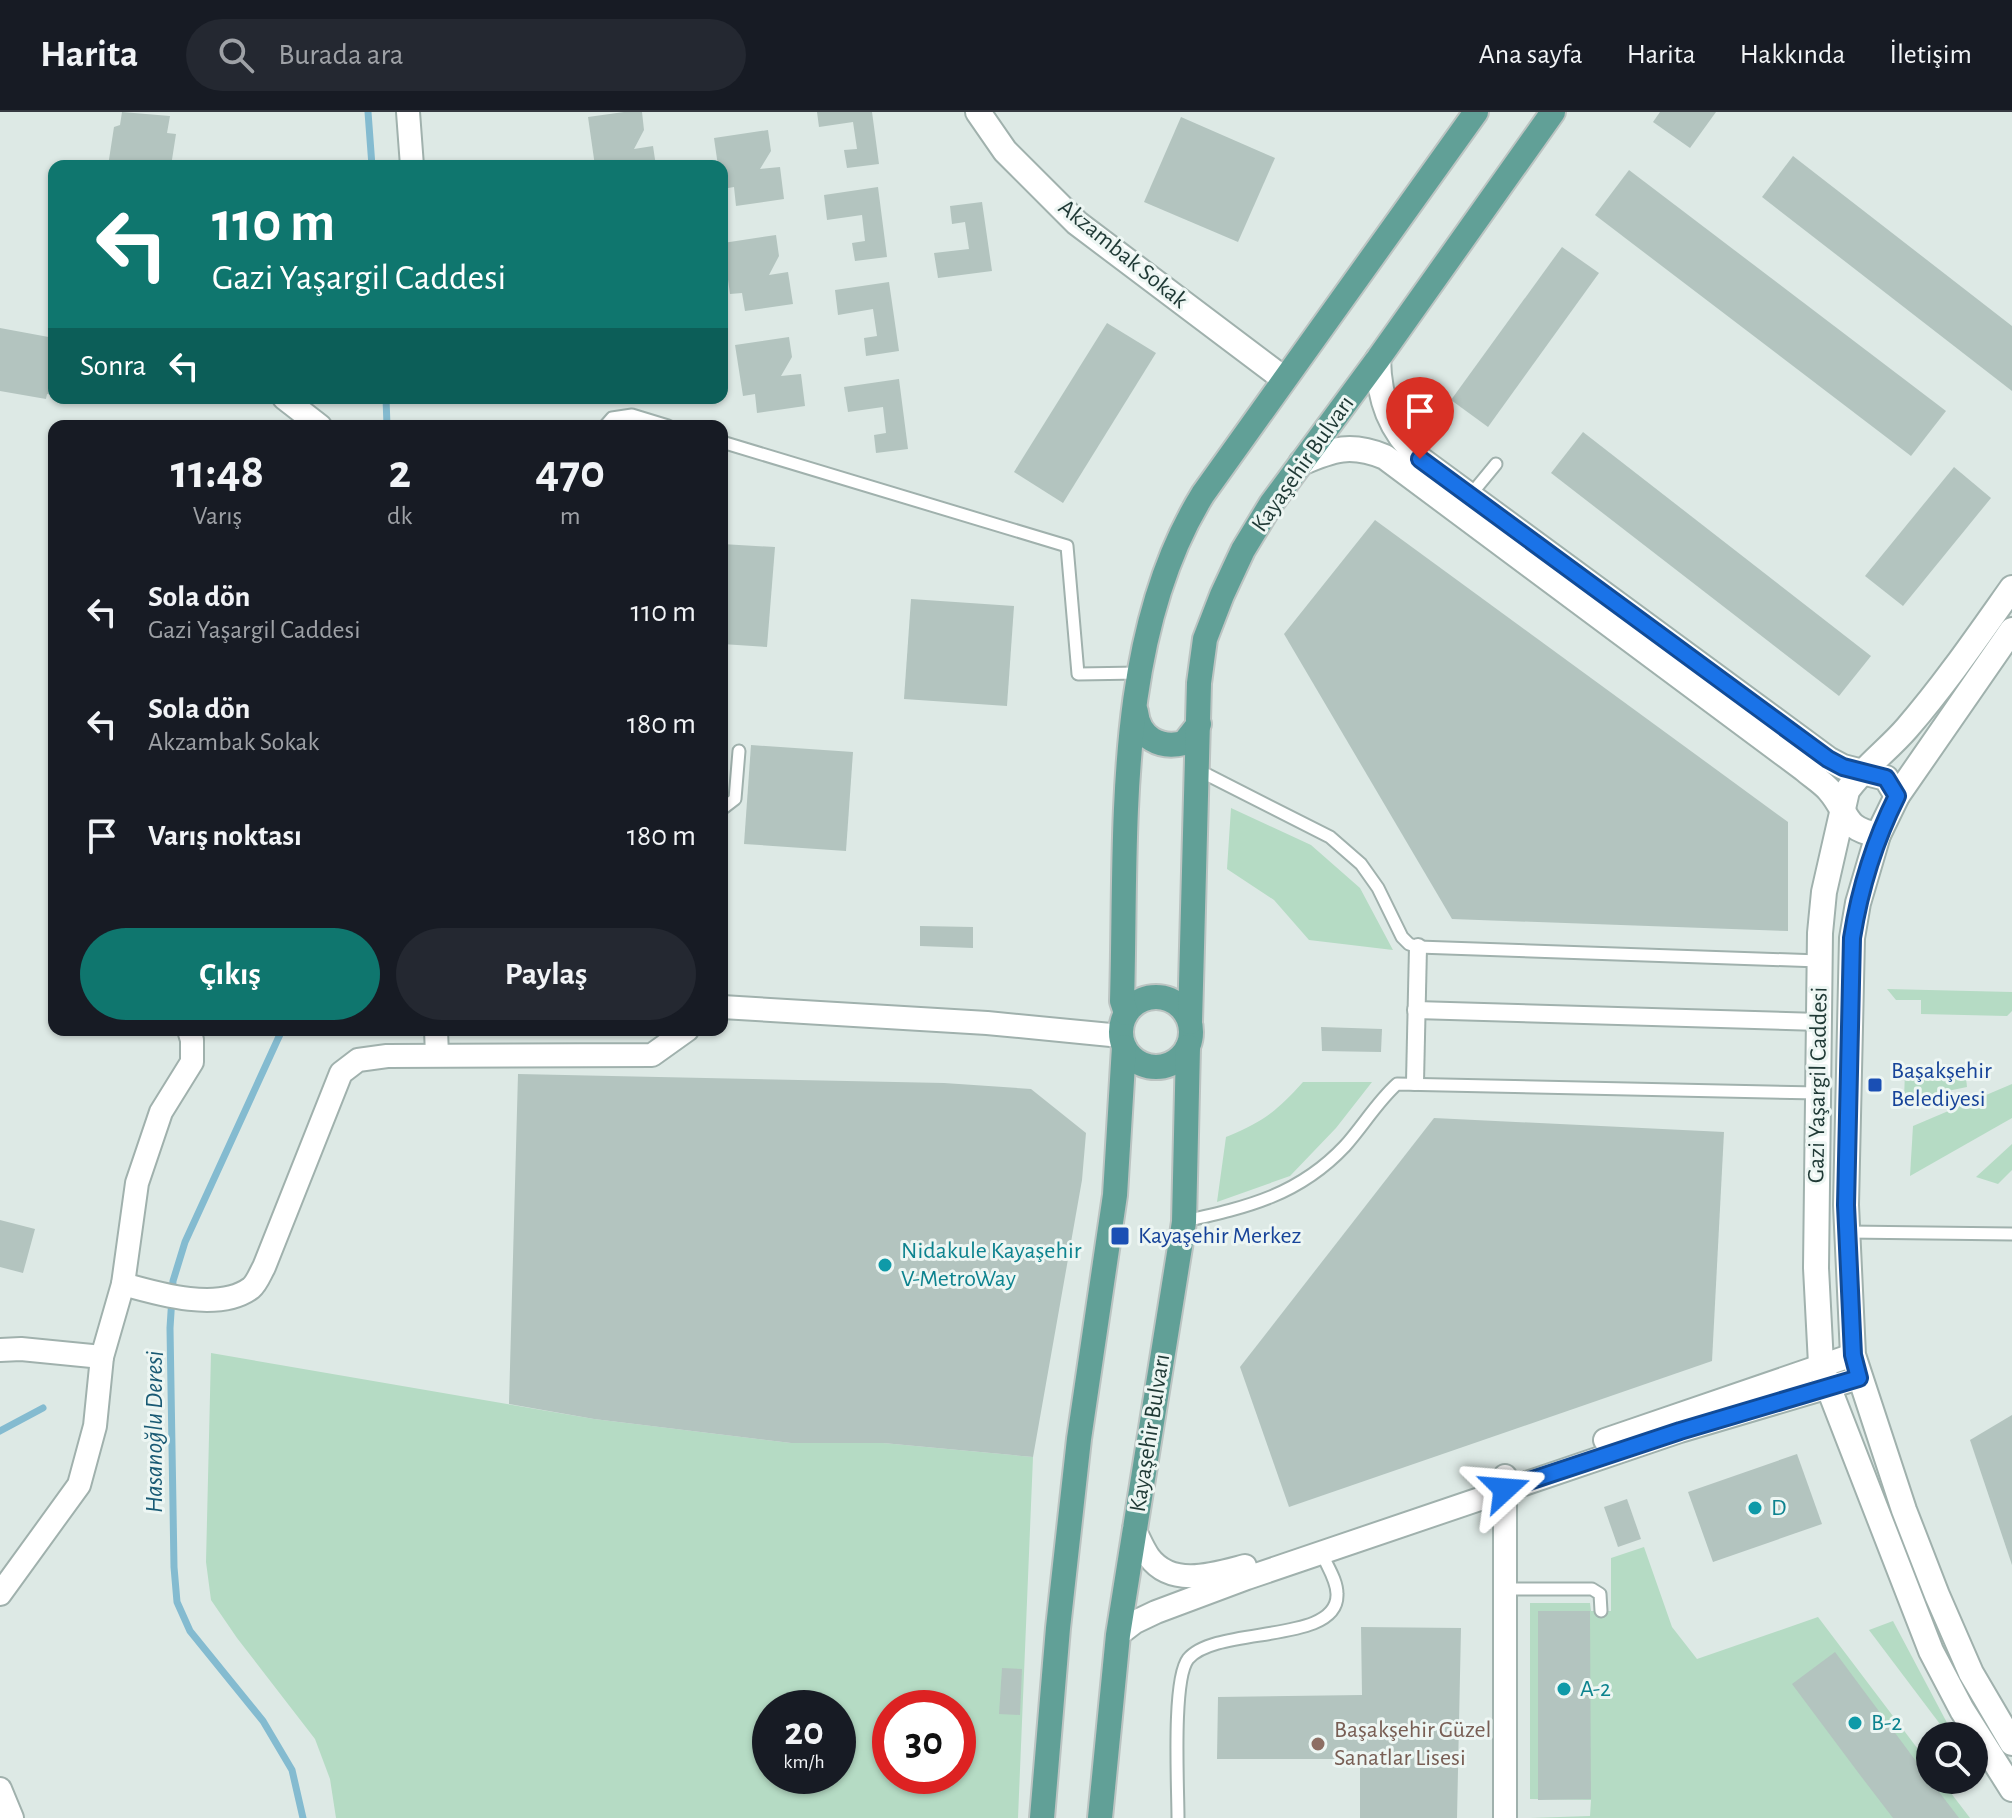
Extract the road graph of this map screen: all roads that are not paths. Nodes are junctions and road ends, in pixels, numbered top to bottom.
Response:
1 (408, 112) edge
2 (978, 112) edge
3 (1476, 112) edge
4 (1553, 112) edge
5 (412, 160) edge
6 (1378, 359) junction
7 (1284, 379) junction
8 (292, 404) edge
9 (312, 420) edge
10 (610, 420) edge
11 (648, 420) edge
12 (728, 444) edge
13 (1301, 463) junction
14 (1496, 464) dead end
15 (1463, 503) junction
16 (2012, 588) edge
17 (2012, 630) edge
18 (1139, 673) junction
19 (1135, 706) junction
20 (1199, 724) junction
21 (1173, 746) junction
22 (739, 751) dead end
23 (1198, 770) junction
24 (1864, 773) junction
25 (1897, 796) junction
26 (728, 804) edge
27 (1843, 808) junction
28 (1878, 835) junction
29 (1418, 947) junction
30 (1820, 961) junction
31 (1852, 963) junction
32 (728, 1007) edge
33 (1416, 1010) junction
34 (1190, 1022) junction
35 (1819, 1022) junction
36 (1124, 1032) junction
37 (191, 1036) edge
38 (436, 1036) edge
39 (679, 1036) edge
40 (1188, 1047) junction
41 (437, 1055) junction
42 (1415, 1082) junction
43 (1818, 1093) junction
44 (1184, 1222) junction
45 (1848, 1232) junction
46 (2012, 1234) edge
47 (123, 1284) junction
48 (0, 1350) edge
49 (102, 1357) junction
50 (1856, 1366) junction
51 (1824, 1375) junction
52 (1505, 1482) junction
53 (1134, 1529) junction
54 (1322, 1554) junction
55 (1505, 1589) junction
56 (0, 1594) edge
57 (1601, 1611) dead end
58 (1118, 1635) junction
59 (2012, 1743) edge
60 (0, 1789) edge
61 (2012, 1789) edge
62 (12, 1818) edge
63 (1042, 1818) edge
64 (1100, 1818) edge
65 (1178, 1818) edge
66 (1505, 1818) edge

1 - 5 street
2 - 7 street, Akzambak Sokak
3 - 7 main road
4 - 6 main road, Kayaşehir Bulvarı
6 - 13 main road, Kayaşehir Bulvarı
6 - 15 street
7 - 18 main road
8 - 9 street
10 - 11 lane
12 - 18 lane
13 - 15 street
13 - 20 main road, Kayaşehir Bulvarı
14 - 15 lane
15 - 24 street
15 - 27 street
16 - 24 street
17 - 25 street, Gazi Yaşargil Caddesi
18 - 19 main road
19 - 21 main road
19 - 36 main road
20 - 21 main road
20 - 23 main road, Kayaşehir Bulvarı
21 - 23 lane
22 - 26 lane
23 - 29 lane
23 - 34 main road, Kayaşehir Bulvarı
24 - 25 street
24 - 27 street
25 - 28 street, Gazi Yaşargil Caddesi
27 - 28 street
27 - 30 street, Gazi Yaşargil Caddesi
28 - 31 street, Gazi Yaşargil Caddesi
29 - 30 lane
29 - 33 street
30 - 31 street
30 - 35 street, Gazi Yaşargil Caddesi
31 - 45 street, Gazi Yaşargil Caddesi
32 - 36 street
33 - 35 street
33 - 42 street
34 - 36 main road
34 - 40 main road, Kayaşehir Bulvarı
35 - 43 street, Gazi Yaşargil Caddesi
36 - 40 main road
36 - 63 main road
37 - 47 street
38 - 41 street
39 - 41 street
40 - 44 main road, Kayaşehir Bulvarı
41 - 47 street
42 - 43 lane
42 - 44 lane
43 - 51 street, Gazi Yaşargil Caddesi
44 - 53 main road, Kayaşehir Bulvarı
45 - 46 lane
45 - 50 street, Gazi Yaşargil Caddesi
47 - 49 street
48 - 49 street
49 - 56 street
50 - 51 street
50 - 59 street, Gazi Yaşargil Caddesi
51 - 52 street
51 - 61 street, Gazi Yaşargil Caddesi
52 - 53 street
52 - 54 street
52 - 55 street
53 - 58 main road, Kayaşehir Bulvarı
54 - 58 street
54 - 65 lane
55 - 57 lane
55 - 66 street
58 - 64 main road, Kayaşehir Bulvarı
60 - 62 street

